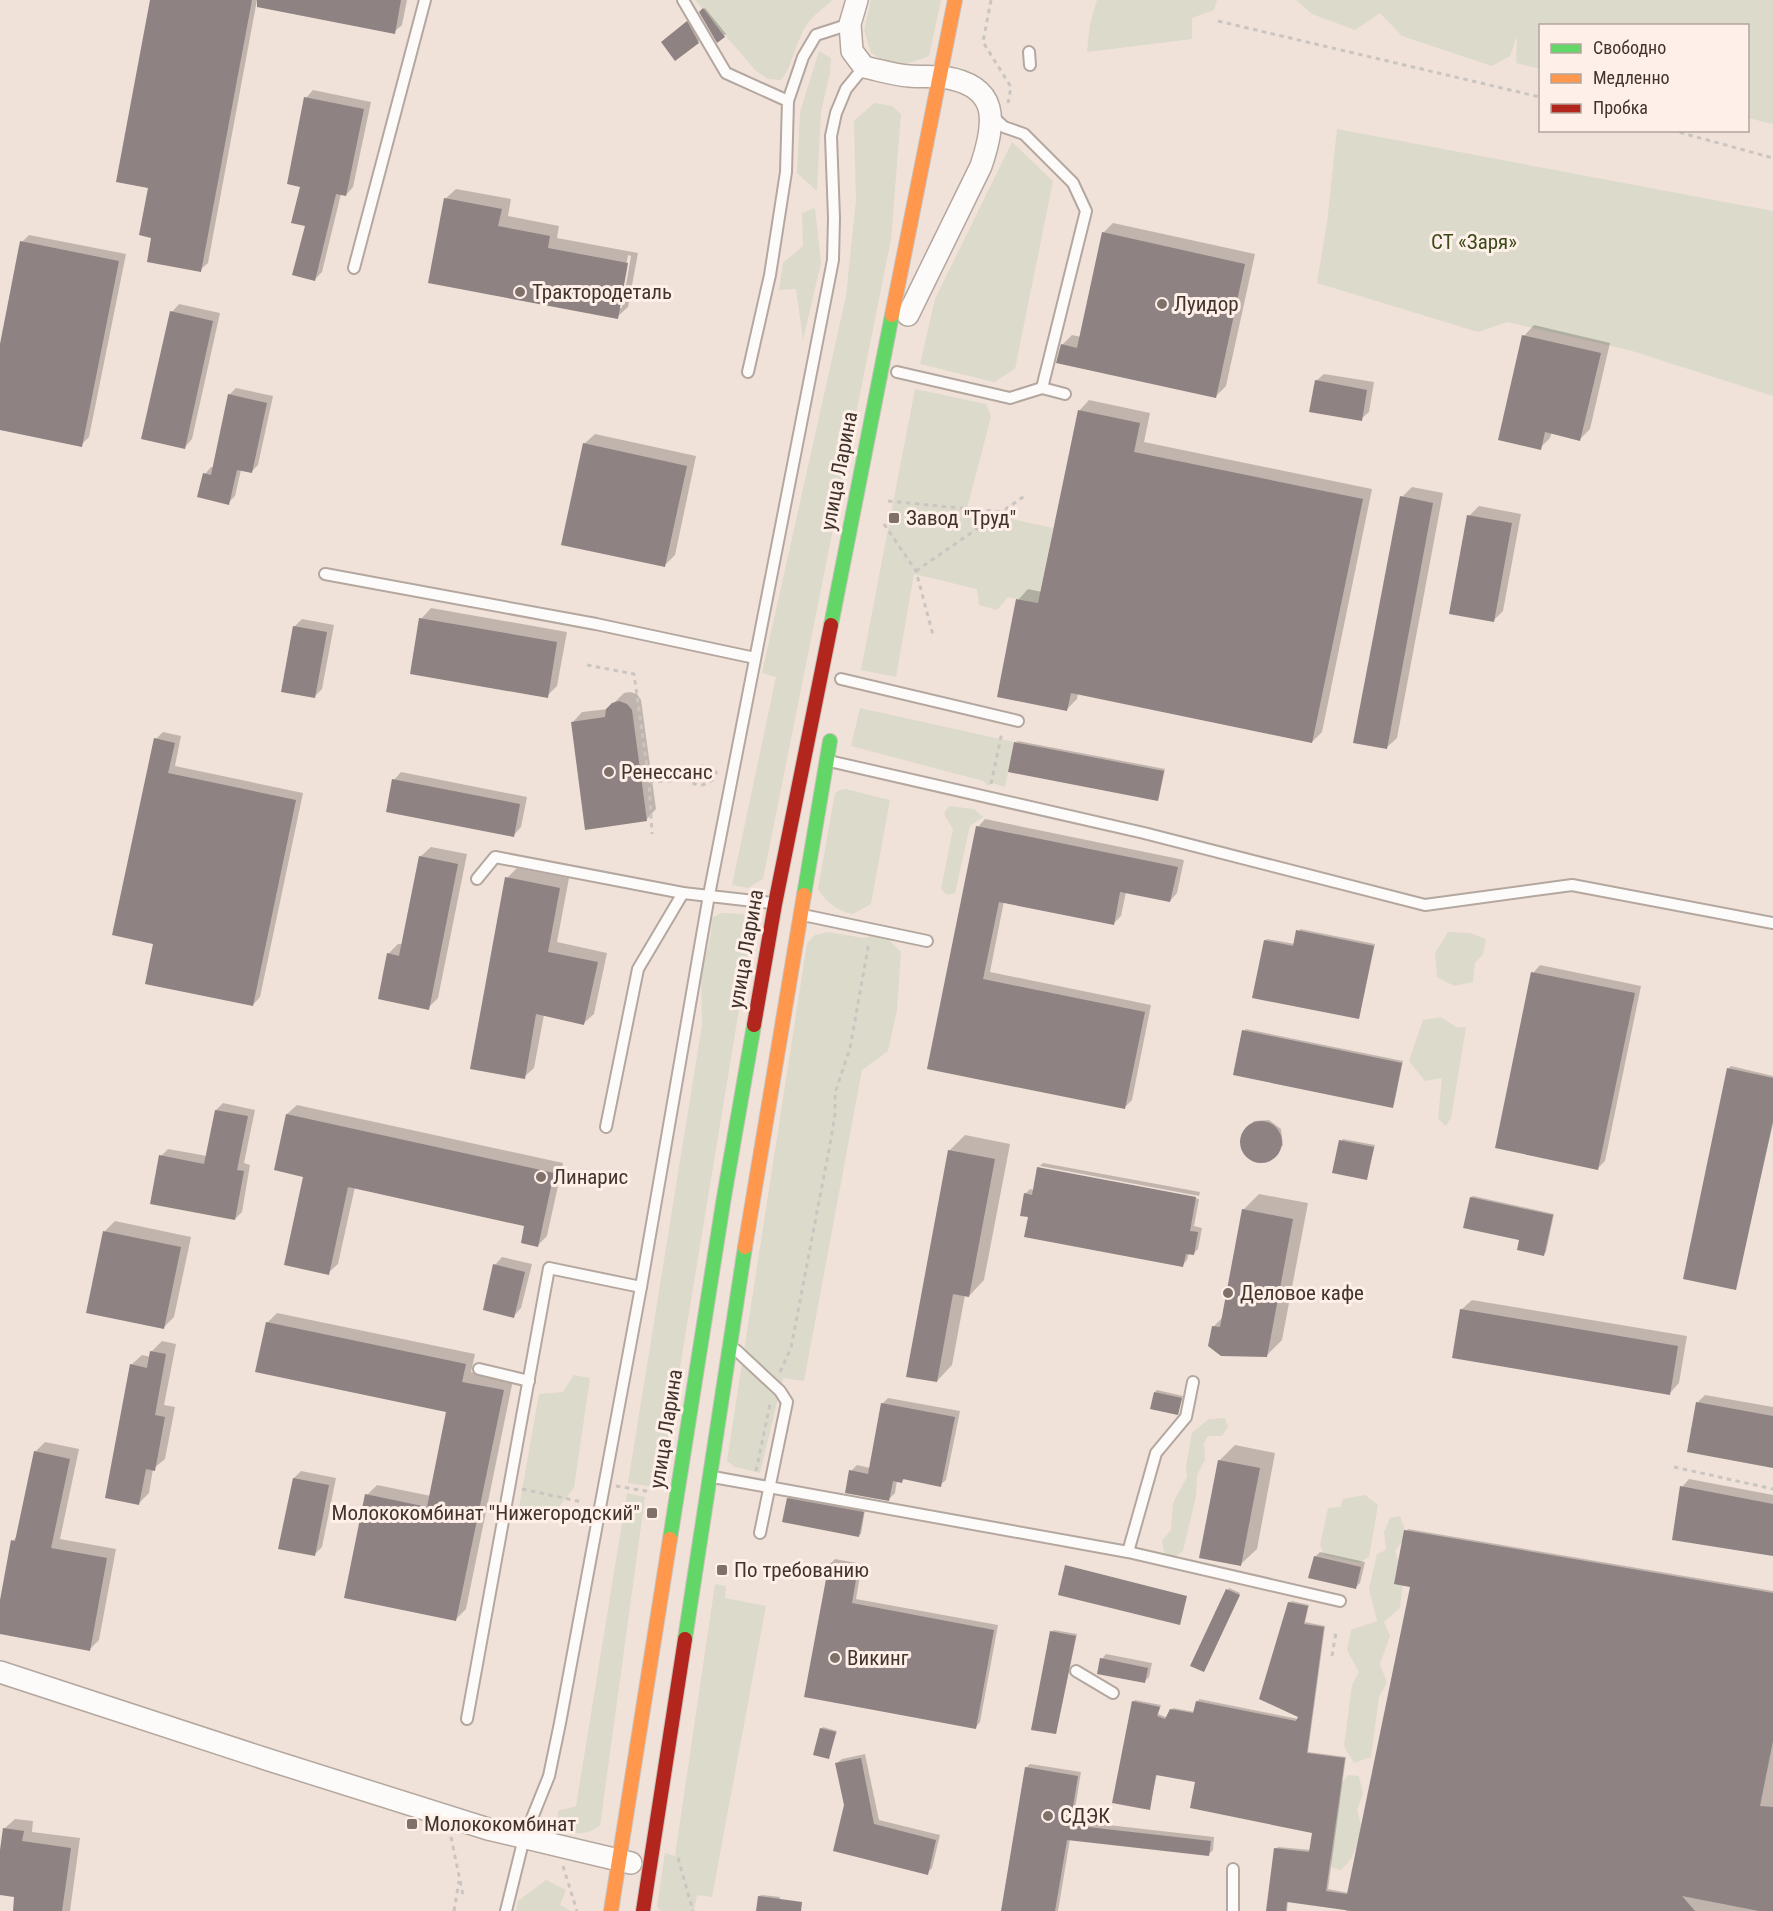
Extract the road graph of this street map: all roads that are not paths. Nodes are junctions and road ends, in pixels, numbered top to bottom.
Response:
1 (425, 0) edge
2 (683, 0) edge
3 (857, 0) edge
4 (955, 0) edge
5 (850, 24) junction
6 (1029, 52) dead end
7 (1030, 65) dead end
8 (864, 67) junction
9 (954, 80) junction
10 (788, 102) junction
11 (998, 121) junction
12 (921, 257) dead end
13 (354, 268) dead end
14 (907, 320) joint
15 (748, 372) dead end
16 (897, 372) dead end
17 (1042, 388) junction
18 (1065, 394) dead end
19 (325, 574) dead end
20 (755, 658) junction
21 (841, 679) dead end
22 (1018, 721) dead end
23 (832, 725) dead end
24 (826, 760) junction
25 (477, 879) dead end
26 (683, 893) junction
27 (709, 895) junction
28 (775, 904) junction
29 (800, 914) junction
30 (1773, 922) edge
31 (927, 941) dead end
32 (606, 1127) dead end
33 (641, 1287) junction
34 (730, 1343) junction
35 (479, 1369) dead end
36 (529, 1381) junction
37 (1193, 1382) dead end
38 (710, 1476) junction
39 (769, 1487) junction
40 (760, 1533) dead end
41 (1128, 1552) junction
42 (1340, 1601) dead end
43 (1076, 1671) dead end
44 (0, 1672) edge
45 (1113, 1693) dead end
46 (467, 1719) dead end
47 (524, 1838) junction
48 (619, 1861) junction
49 (650, 1866) junction
50 (1233, 1869) dead end
51 (506, 1911) edge
52 (611, 1911) edge
53 (633, 1911) edge
54 (643, 1911) edge
55 (1233, 1911) edge

1 - 13 lane
2 - 10 lane
3 - 5 street
4 - 9 main road, улица Ларина
5 - 8 street
5 - 10 lane
6 - 7 lane
8 - 9 street
8 - 20 lane
9 - 11 street
9 - 28 main road, улица Ларина
10 - 15 lane
11 - 14 street
11 - 17 lane
12 - 14 main road
16 - 17 lane
17 - 18 lane
19 - 20 lane
20 - 27 lane
21 - 22 lane
23 - 24 main road
24 - 29 main road
24 - 30 lane
25 - 26 lane
26 - 27 lane
26 - 32 lane
27 - 28 lane
27 - 33 lane
28 - 48 main road, улица Ларина
29 - 31 lane
29 - 34 main road
33 - 36 lane
33 - 47 lane
34 - 38 main road
34 - 39 lane
35 - 36 lane
36 - 46 lane
37 - 41 lane
38 - 39 lane
38 - 49 main road
39 - 40 lane
39 - 41 lane
41 - 42 lane
43 - 45 lane
44 - 47 street
47 - 48 street
47 - 51 lane
48 - 49 street
48 - 52 main road, улица Ларина
48 - 53 street
49 - 54 main road
50 - 55 lane

